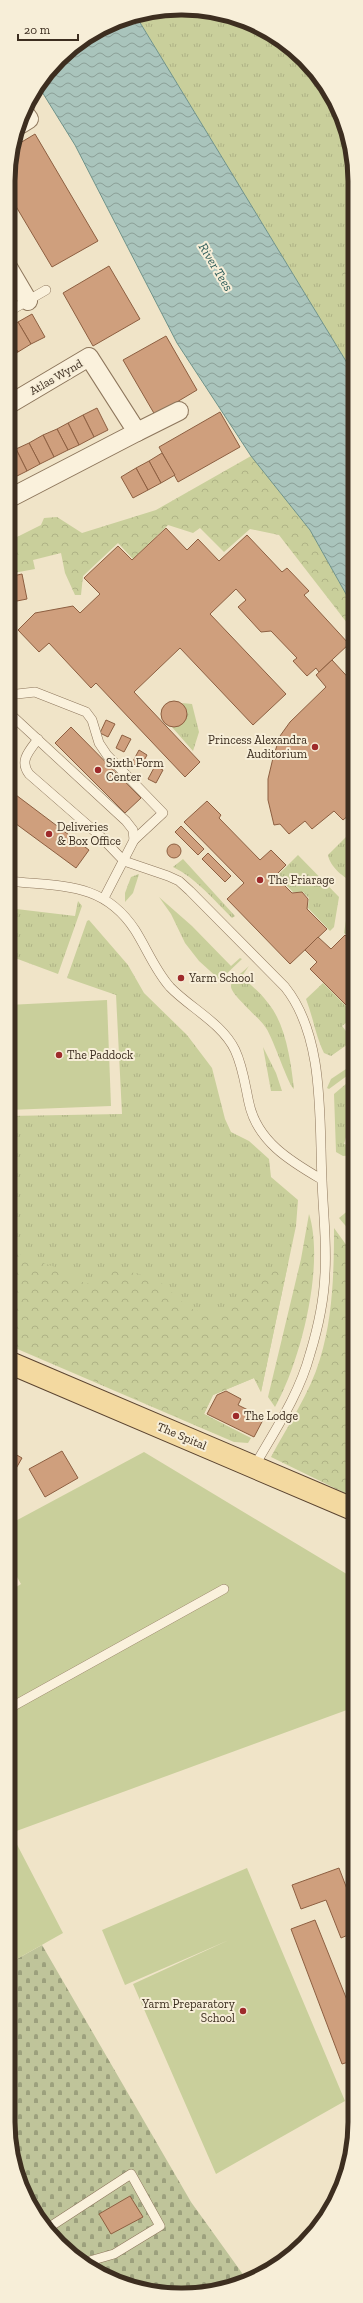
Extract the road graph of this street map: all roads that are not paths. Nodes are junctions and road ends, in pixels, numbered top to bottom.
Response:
1 (15, 279) edge
2 (46, 290) dead end
3 (28, 301) junction
4 (15, 308) edge
5 (15, 401) edge
6 (179, 411) dead end
7 (137, 432) junction
8 (15, 495) edge
9 (15, 694) edge
10 (15, 718) edge
11 (38, 739) junction
12 (134, 840) junction
13 (124, 861) junction
14 (15, 882) edge
15 (104, 898) junction
16 (322, 1179) junction
17 (15, 1365) edge
18 (254, 1467) junction
19 (348, 1507) edge
20 (224, 1589) dead end
21 (15, 1705) edge
22 (51, 2226) edge
23 (90, 2261) edge

1 - 3 street
2 - 3 lane
3 - 4 lane
5 - 7 street, Atlas Wynd
6 - 7 street
7 - 8 street
9 - 12 lane
10 - 11 lane
11 - 12 lane
11 - 13 lane
12 - 13 lane
13 - 15 lane
13 - 16 lane
14 - 15 lane
15 - 16 lane
16 - 18 lane
17 - 18 main road, The Spital
18 - 19 main road, The Spital
20 - 21 lane
22 - 23 lane

